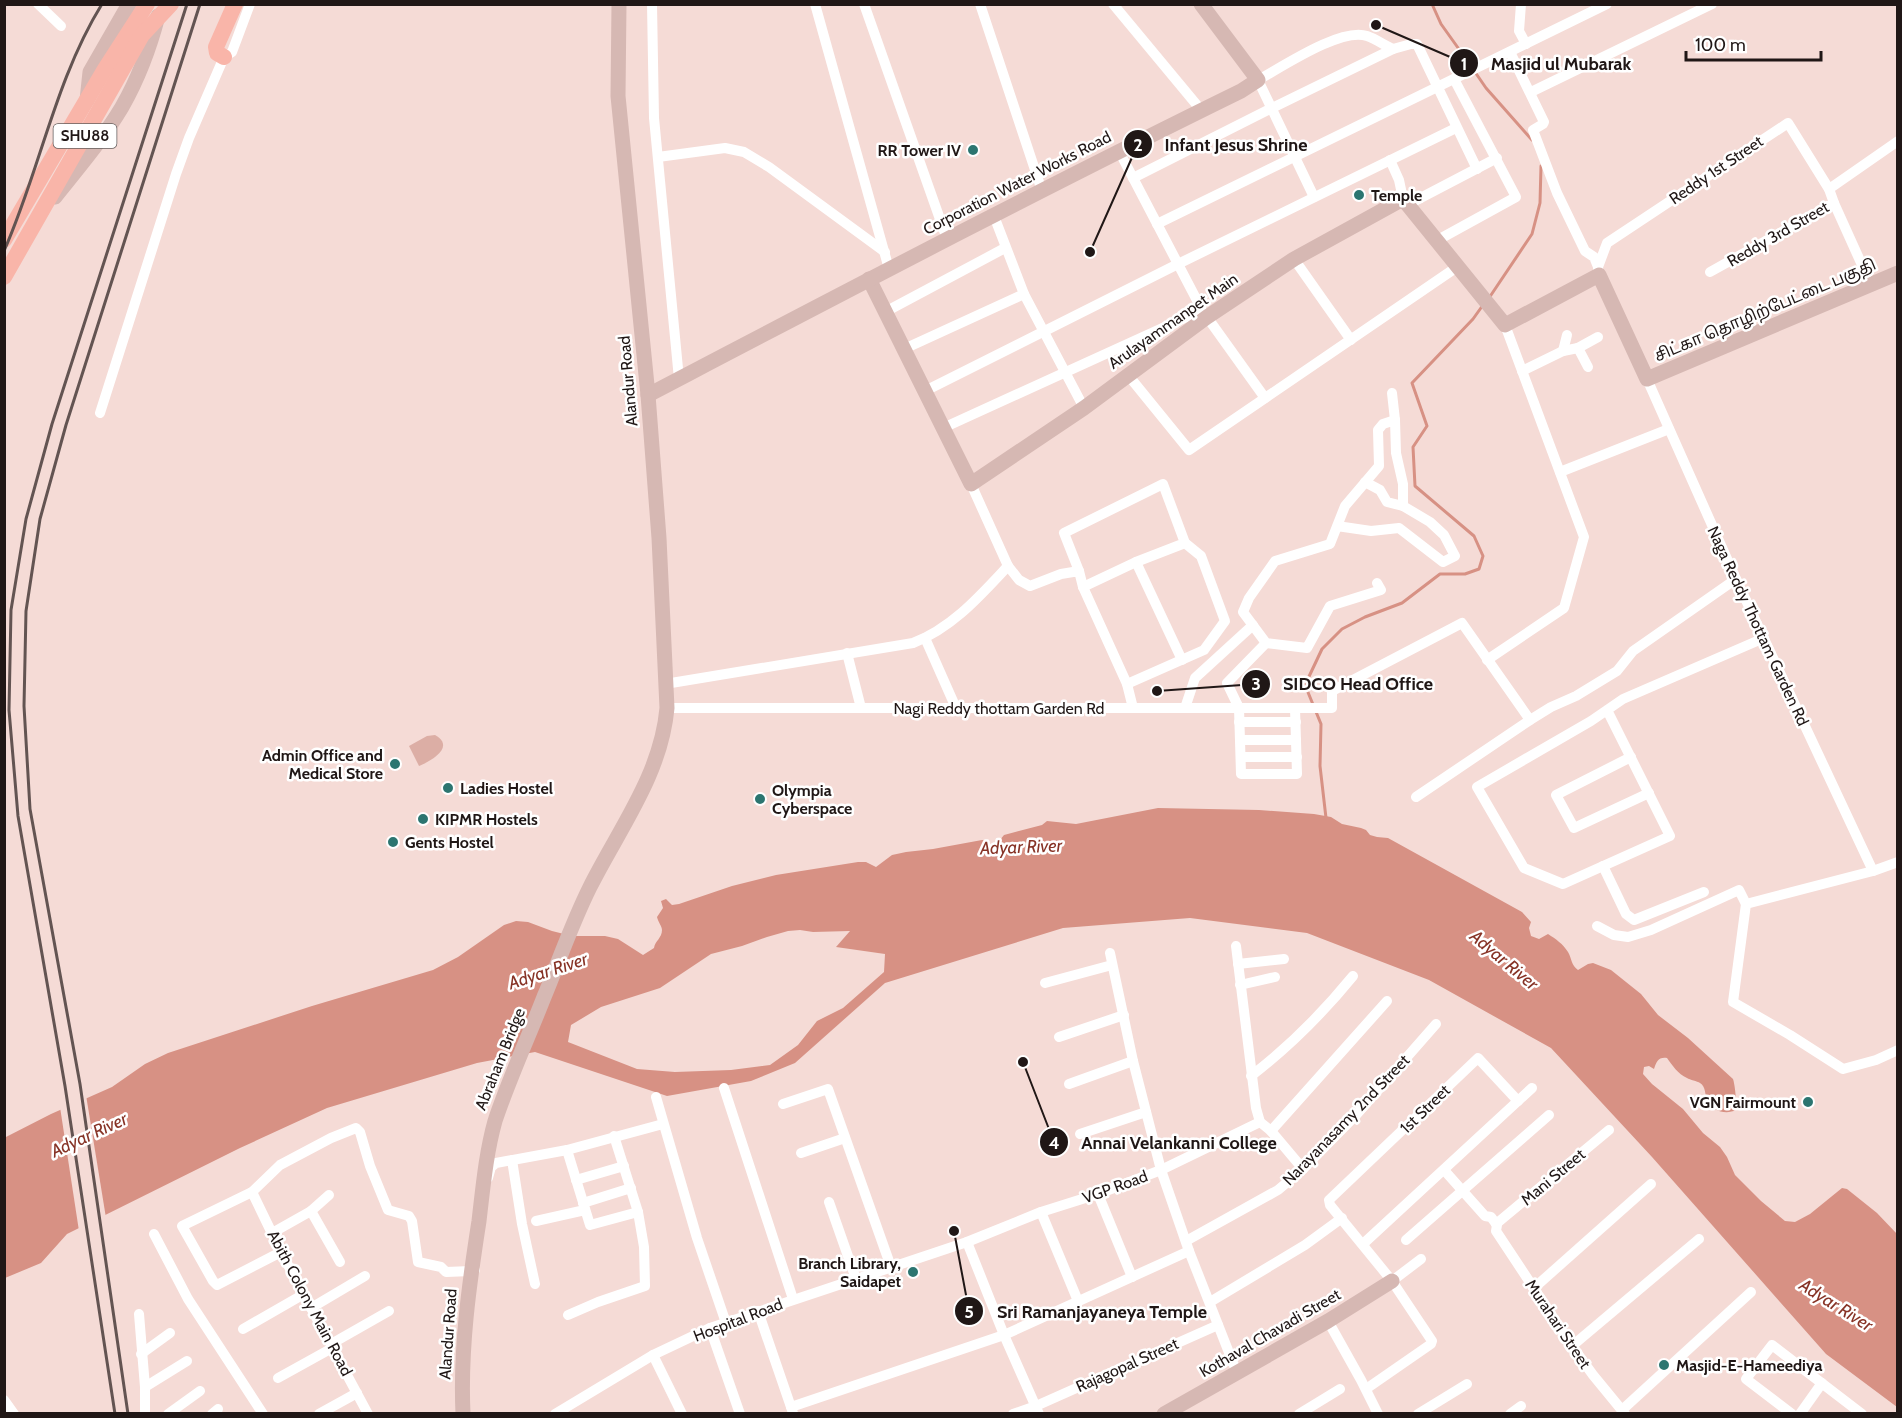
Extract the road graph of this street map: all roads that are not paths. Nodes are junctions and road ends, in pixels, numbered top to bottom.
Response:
1 (38, 4) edge
2 (147, 4) edge
3 (161, 4) edge
4 (171, 4) edge
5 (235, 4) edge
6 (250, 4) edge
7 (619, 4) edge
8 (652, 4) edge
9 (814, 4) edge
10 (864, 4) edge
11 (980, 4) edge
12 (1113, 4) edge
13 (1201, 4) edge
14 (1521, 4) edge
15 (1607, 4) edge
16 (1712, 4) edge
17 (133, 12) edge
18 (61, 26) dead end
19 (1526, 44) junction
20 (1392, 49) junction
21 (1510, 52) junction
22 (224, 57) junction
23 (1454, 79) junction
24 (1258, 80) junction
25 (1437, 88) junction
26 (1531, 92) junction
27 (1272, 108) junction
28 (1201, 110) junction
29 (1456, 128) junction
30 (1898, 141) edge
31 (1119, 151) junction
32 (1295, 156) junction
33 (658, 157) junction
34 (1497, 158) junction
35 (1390, 160) junction
36 (1477, 169) junction
37 (1133, 178) junction
38 (1829, 189) junction
39 (1042, 191) junction
40 (1314, 197) junction
41 (1406, 201) junction
42 (1834, 203) junction
43 (994, 216) junction
44 (39, 217) junction
45 (1157, 224) junction
46 (947, 239) junction
47 (4, 240) edge
48 (1436, 241) junction
49 (1005, 248) junction
50 (885, 252) junction
51 (1294, 259) junction
52 (1178, 264) junction
53 (1456, 267) junction
54 (889, 269) junction
55 (1599, 271) junction
56 (1710, 272) dead end
57 (1898, 273) edge
58 (4, 277) edge
59 (869, 279) junction
60 (1871, 285) junction
61 (1024, 294) junction
62 (885, 312) junction
63 (1205, 314) junction
64 (1505, 325) junction
65 (1042, 331) junction
66 (1567, 335) dead end
67 (1598, 337) dead end
68 (1351, 339) junction
69 (1578, 348) junction
70 (904, 349) junction
71 (1563, 351) junction
72 (1588, 367) dead end
73 (1522, 371) junction
74 (1064, 373) junction
75 (1128, 375) junction
76 (679, 379) junction
77 (1647, 380) junction
78 (925, 391) junction
79 (1392, 393) dead end
80 (648, 395) junction
81 (1265, 398) junction
82 (1084, 408) junction
83 (100, 413) dead end
84 (1395, 420) junction
85 (943, 428) junction
86 (1669, 429) junction
87 (1560, 472) junction
88 (1365, 482) junction
89 (971, 484) junction
90 (1407, 509) junction
91 (1337, 526) junction
92 (1399, 528) junction
93 (1185, 543) junction
94 (1136, 562) junction
95 (1008, 566) junction
96 (1079, 571) junction
97 (1736, 579) junction
98 (1377, 584) dead end
99 (1083, 587) junction
100 (1253, 625) junction
101 (925, 638) junction
102 (1764, 638) junction
103 (1266, 643) junction
104 (847, 653) junction
105 (1182, 660) junction
106 (1487, 660) junction
107 (665, 684) junction
108 (1126, 684) junction
109 (667, 708) junction
110 (861, 708) junction
111 (956, 708) junction
112 (1134, 708) junction
113 (1185, 708) junction
114 (1239, 708) junction
115 (1295, 708) junction
116 (1607, 710) junction
117 (1530, 720) junction
118 (1239, 722) junction
119 (1296, 722) junction
120 (1240, 740) junction
121 (1296, 740) junction
122 (658, 753) joint
123 (1630, 757) junction
124 (1241, 758) junction
125 (1297, 758) junction
126 (1649, 793) junction
127 (1416, 797) dead end
128 (1898, 862) edge
129 (1603, 866) junction
130 (1873, 871) junction
131 (1704, 892) dead end
132 (1746, 904) junction
133 (1597, 926) dead end
134 (1236, 946) dead end
135 (1284, 959) dead end
136 (1238, 964) junction
137 (1275, 976) dead end
138 (1353, 976) dead end
139 (1045, 983) dead end
140 (1240, 985) junction
141 (1387, 1000) dead end
142 (1124, 1015) junction
143 (1436, 1024) dead end
144 (1059, 1036) dead end
145 (1470, 1050) dead end
146 (1898, 1050) edge
147 (1478, 1058) junction
148 (1133, 1061) junction
149 (1251, 1076) junction
150 (1069, 1084) dead end
151 (724, 1088) dead end
152 (1532, 1088) dead end
153 (656, 1097) dead end
154 (1518, 1101) junction
155 (783, 1104) dead end
156 (1146, 1112) junction
157 (1549, 1116) dead end
158 (1260, 1122) junction
159 (663, 1124) junction
160 (1609, 1130) dead end
161 (1271, 1131) junction
162 (1080, 1134) dead end
163 (614, 1136) junction
164 (845, 1138) junction
165 (567, 1149) junction
166 (801, 1153) dead end
167 (512, 1160) junction
168 (624, 1166) junction
169 (1303, 1169) junction
170 (1161, 1170) junction
171 (1444, 1170) junction
172 (576, 1180) junction
173 (1651, 1184) dead end
174 (631, 1188) junction
175 (1464, 1191) junction
176 (252, 1192) junction
177 (1098, 1194) junction
178 (329, 1195) dead end
179 (829, 1202) dead end
180 (584, 1207) junction
181 (311, 1211) junction
182 (638, 1212) junction
183 (1041, 1212) junction
184 (1342, 1218) junction
185 (536, 1221) dead end
186 (1496, 1227) junction
187 (272, 1233) junction
188 (154, 1234) dead end
189 (1406, 1239) dead end
190 (1699, 1239) dead end
191 (967, 1242) junction
192 (1363, 1244) junction
193 (1187, 1246) junction
194 (281, 1252) junction
195 (1421, 1259) dead end
196 (340, 1262) dead end
197 (472, 1265) junction
198 (891, 1267) junction
199 (365, 1276) dead end
200 (1132, 1277) junction
201 (856, 1279) junction
202 (1392, 1281) junction
203 (536, 1284) dead end
204 (1534, 1288) junction
205 (1751, 1292) dead end
206 (304, 1294) junction
207 (793, 1299) junction
208 (1078, 1301) junction
209 (1210, 1302) junction
210 (311, 1308) junction
211 (389, 1311) dead end
212 (758, 1311) junction
213 (139, 1314) dead end
214 (568, 1315) dead end
215 (1329, 1321) junction
216 (726, 1323) junction
217 (1218, 1325) junction
218 (710, 1328) junction
219 (243, 1329) dead end
220 (170, 1333) dead end
221 (1004, 1335) junction
222 (332, 1346) junction
223 (1572, 1346) junction
224 (141, 1354) junction
225 (653, 1355) junction
226 (187, 1362) dead end
227 (1237, 1373) junction
228 (278, 1378) dead end
229 (1822, 1383) junction
230 (1467, 1384) dead end
231 (145, 1387) junction
232 (1340, 1389) dead end
233 (1366, 1389) junction
234 (200, 1391) dead end
235 (357, 1393) junction
236 (5, 1400) edge
237 (1521, 1406) dead end
238 (148, 1410) edge
239 (792, 1410) edge
240 (1037, 1410) edge
241 (1623, 1412) edge
242 (14, 1413) edge
243 (168, 1413) edge
244 (263, 1413) edge
245 (319, 1413) edge
246 (368, 1413) edge
247 (463, 1413) edge
248 (555, 1413) edge
249 (682, 1413) edge
250 (740, 1413) edge
251 (1013, 1413) edge
252 (1164, 1413) edge
253 (1299, 1413) edge
254 (1378, 1413) edge
255 (1418, 1413) edge
256 (1510, 1413) edge
257 (1792, 1413) edge
258 (1800, 1413) edge
259 (1862, 1413) edge

1 - 18 street
2 - 17 main road, SHU88
3 - 44 street
4 - 44 main road, SHU88
5 - 22 main road
6 - 22 street
7 - 80 street, Alandur Road
8 - 33 street
9 - 50 street
10 - 46 street
11 - 39 street
12 - 28 street
13 - 24 street
14 - 19 street
15 - 19 street
16 - 26 street
17 - 47 main road, SHU88
19 - 21 street
20 - 24 street
20 - 25 street
20 - 27 street
21 - 23 street
21 - 26 street
22 - 83 street
23 - 25 street
23 - 34 street
24 - 27 street
24 - 28 street, Corporation Water Works Road
25 - 29 street
25 - 32 street
26 - 55 street
27 - 32 street
27 - 37 street
28 - 31 street, Corporation Water Works Road
29 - 35 street
29 - 36 street
30 - 38 street
31 - 37 street
31 - 39 street, Corporation Water Works Road
32 - 40 street
32 - 45 street
33 - 50 street
33 - 76 street
34 - 36 street
34 - 48 street
35 - 40 street
35 - 41 street
36 - 41 street
37 - 45 street
38 - 42 street, Reddy 3rd Street
38 - 55 street, Reddy 1st Street
39 - 43 street, Corporation Water Works Road
40 - 52 street
41 - 48 street
41 - 51 street, Arulayammanpet Main
42 - 56 street, Reddy 3rd Street
42 - 60 street
43 - 46 street, Corporation Water Works Road
43 - 49 street
44 - 58 main road, SHU88
45 - 52 street
46 - 54 street, Corporation Water Works Road
48 - 53 street
49 - 61 street
49 - 62 street
50 - 54 street
51 - 63 street, Arulayammanpet Main
51 - 68 street
52 - 63 street
52 - 65 street
53 - 64 street
53 - 68 street
54 - 59 street, Corporation Water Works Road
55 - 64 street
55 - 77 street
57 - 60 street, சிட்கா தொழிற்பேட்டை பகுதி
59 - 62 street
59 - 76 street, Corporation Water Works Road
60 - 77 street, சிட்கா தொழிற்பேட்டை பகுதி
61 - 65 street
61 - 70 street
62 - 70 street
63 - 74 street
63 - 75 street, Arulayammanpet Main
63 - 81 street
64 - 73 street
65 - 74 street
65 - 78 street
66 - 71 street
67 - 69 street
68 - 81 street
69 - 71 street
69 - 72 street
70 - 78 street
71 - 73 street
73 - 87 street
74 - 82 street
74 - 85 street
75 - 81 street
75 - 82 street, Arulayammanpet Main
76 - 80 street, Corporation Water Works Road
77 - 86 street, Naga Reddy Thottam Garden Rd
78 - 85 street
79 - 84 street
80 - 107 street, Alandur Road
82 - 89 street, Arulayammanpet Main
84 - 88 street
84 - 90 street
85 - 89 street
86 - 87 street
86 - 97 street, Naga Reddy Thottam Garden Rd
87 - 106 street
88 - 90 street
88 - 91 street
89 - 95 street
90 - 92 street
90 - 92 street
91 - 92 street
91 - 100 street
93 - 94 street
93 - 96 street
93 - 105 street
94 - 99 street
94 - 105 street
95 - 96 street
95 - 101 street
96 - 99 street
97 - 102 street, Naga Reddy Thottam Garden Rd
97 - 117 street
98 - 103 street
99 - 108 street
100 - 103 street
100 - 113 street
101 - 104 street
101 - 111 street
102 - 116 street
102 - 130 street, Naga Reddy Thottam Garden Rd
103 - 114 street
104 - 107 street
104 - 110 street
105 - 108 street
106 - 115 street, Nagi Reddy thottam Garden Rd
106 - 117 street
107 - 109 street, Alandur Road
108 - 112 street
109 - 110 street, Nagi Reddy thottam Garden Rd
109 - 122 street, Alandur Road
110 - 111 street, Nagi Reddy thottam Garden Rd
111 - 112 street, Nagi Reddy thottam Garden Rd
112 - 113 street, Nagi Reddy thottam Garden Rd
113 - 114 street, Nagi Reddy thottam Garden Rd
114 - 115 street, Nagi Reddy thottam Garden Rd
114 - 118 street
115 - 119 street
116 - 123 street
116 - 129 street
117 - 127 street
118 - 119 street
118 - 120 street
119 - 121 street
120 - 121 street
120 - 124 street
121 - 125 street
122 - 197 street, Abraham Bridge
123 - 126 street
123 - 126 street
124 - 125 street
124 - 125 street
126 - 129 street
128 - 130 street
129 - 131 street
130 - 132 street
132 - 133 street
132 - 146 street
134 - 136 street
135 - 136 street
136 - 140 street
137 - 140 street
138 - 149 street
139 - 142 street
140 - 149 street
141 - 161 street
142 - 144 street
142 - 148 street
143 - 169 street, Narayanasamy 2nd Street
145 - 147 street
147 - 154 street
147 - 184 street, 1st Street
148 - 150 street
148 - 156 street
149 - 158 street
151 - 207 street
152 - 154 street
153 - 159 street
154 - 171 street
155 - 164 street
156 - 162 street
156 - 170 street
157 - 175 street
158 - 161 street
158 - 170 street, VGP Road
159 - 163 street
159 - 216 street
160 - 186 street, Mani Street
161 - 169 street
163 - 165 street
163 - 168 street
164 - 166 street
164 - 198 street
165 - 167 street
165 - 172 street
167 - 197 street
167 - 203 street
168 - 172 street
168 - 174 street
169 - 193 street, Narayanasamy 2nd Street
170 - 177 street, VGP Road
170 - 193 street
171 - 175 street, Murahari Street
171 - 192 street
172 - 180 street
173 - 204 street
174 - 180 street
174 - 182 street
175 - 186 street, Murahari Street
175 - 189 street
176 - 187 street, Abith Colony Main Road
176 - 194 street
176 - 197 street
177 - 183 street, VGP Road
177 - 200 street
178 - 181 street
179 - 201 street
180 - 182 street
180 - 185 street
181 - 187 street
181 - 196 street
182 - 214 street
183 - 191 street, VGP Road
183 - 208 street
184 - 192 street
184 - 209 street
186 - 204 street, Murahari Street
187 - 194 street, Abith Colony Main Road
188 - 244 street
190 - 223 street
191 - 198 street, Hospital Road
191 - 221 street
192 - 202 street
193 - 200 street, Narayanasamy 2nd Street
193 - 209 street
194 - 206 street, Abith Colony Main Road
195 - 202 street
197 - 247 street, Alandur Road
198 - 201 street, Hospital Road
199 - 210 street
200 - 208 street, Narayanasamy 2nd Street
201 - 207 street, Hospital Road
202 - 215 street, Kothaval Chavadi Street
202 - 233 street
204 - 223 street, Murahari Street
205 - 241 street
206 - 210 street, Abith Colony Main Road
206 - 219 street
207 - 212 street, Hospital Road
208 - 221 street, Narayanasamy 2nd Street
209 - 217 street
210 - 222 street, Abith Colony Main Road
211 - 222 street
212 - 216 street, Hospital Road
212 - 239 street
213 - 224 street
215 - 227 street, Kothaval Chavadi Street
215 - 233 street
216 - 218 street, Hospital Road
217 - 227 street
217 - 240 street, Rajagopal Street
218 - 225 street, Hospital Road
218 - 250 street
220 - 224 street
221 - 239 street, Narayanasamy 2nd Street
221 - 240 street
222 - 228 street
222 - 235 street, Abith Colony Main Road
223 - 241 street, Murahari Street
224 - 231 street
225 - 248 street, Hospital Road
225 - 249 street
226 - 231 street
227 - 252 street, Kothaval Chavadi Street
229 - 257 street
229 - 258 street
229 - 259 street
230 - 255 street
231 - 238 street
232 - 253 street
233 - 254 street
234 - 243 street
235 - 245 street
235 - 246 street, Abith Colony Main Road
236 - 242 street
237 - 256 street
240 - 251 street, Rajagopal Street

